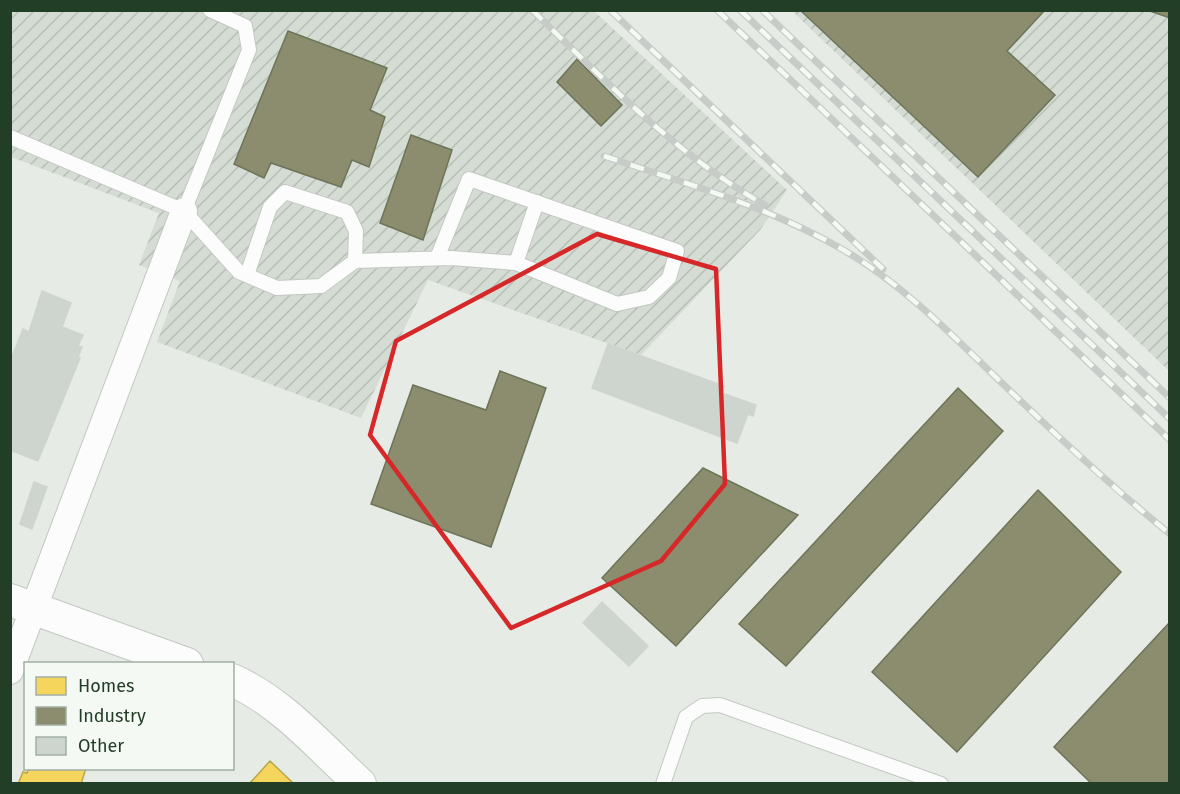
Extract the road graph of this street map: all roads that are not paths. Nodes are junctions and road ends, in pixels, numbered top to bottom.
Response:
1 (210, 10) edge
2 (10, 138) edge
3 (537, 202) junction
4 (184, 211) junction
5 (437, 258) junction
6 (355, 261) junction
7 (516, 263) junction
8 (247, 275) junction
9 (22, 604) edge
10 (184, 662) edge
11 (10, 671) edge
12 (234, 681) edge
13 (360, 783) edge
14 (663, 783) edge
15 (941, 783) edge

1 - 4 lane
2 - 4 lane
3 - 5 lane
3 - 7 lane
3 - 7 lane
4 - 8 lane
4 - 9 street
5 - 6 lane
5 - 7 lane
6 - 8 lane
6 - 8 lane
9 - 10 street
9 - 11 street
12 - 13 street
14 - 15 lane

